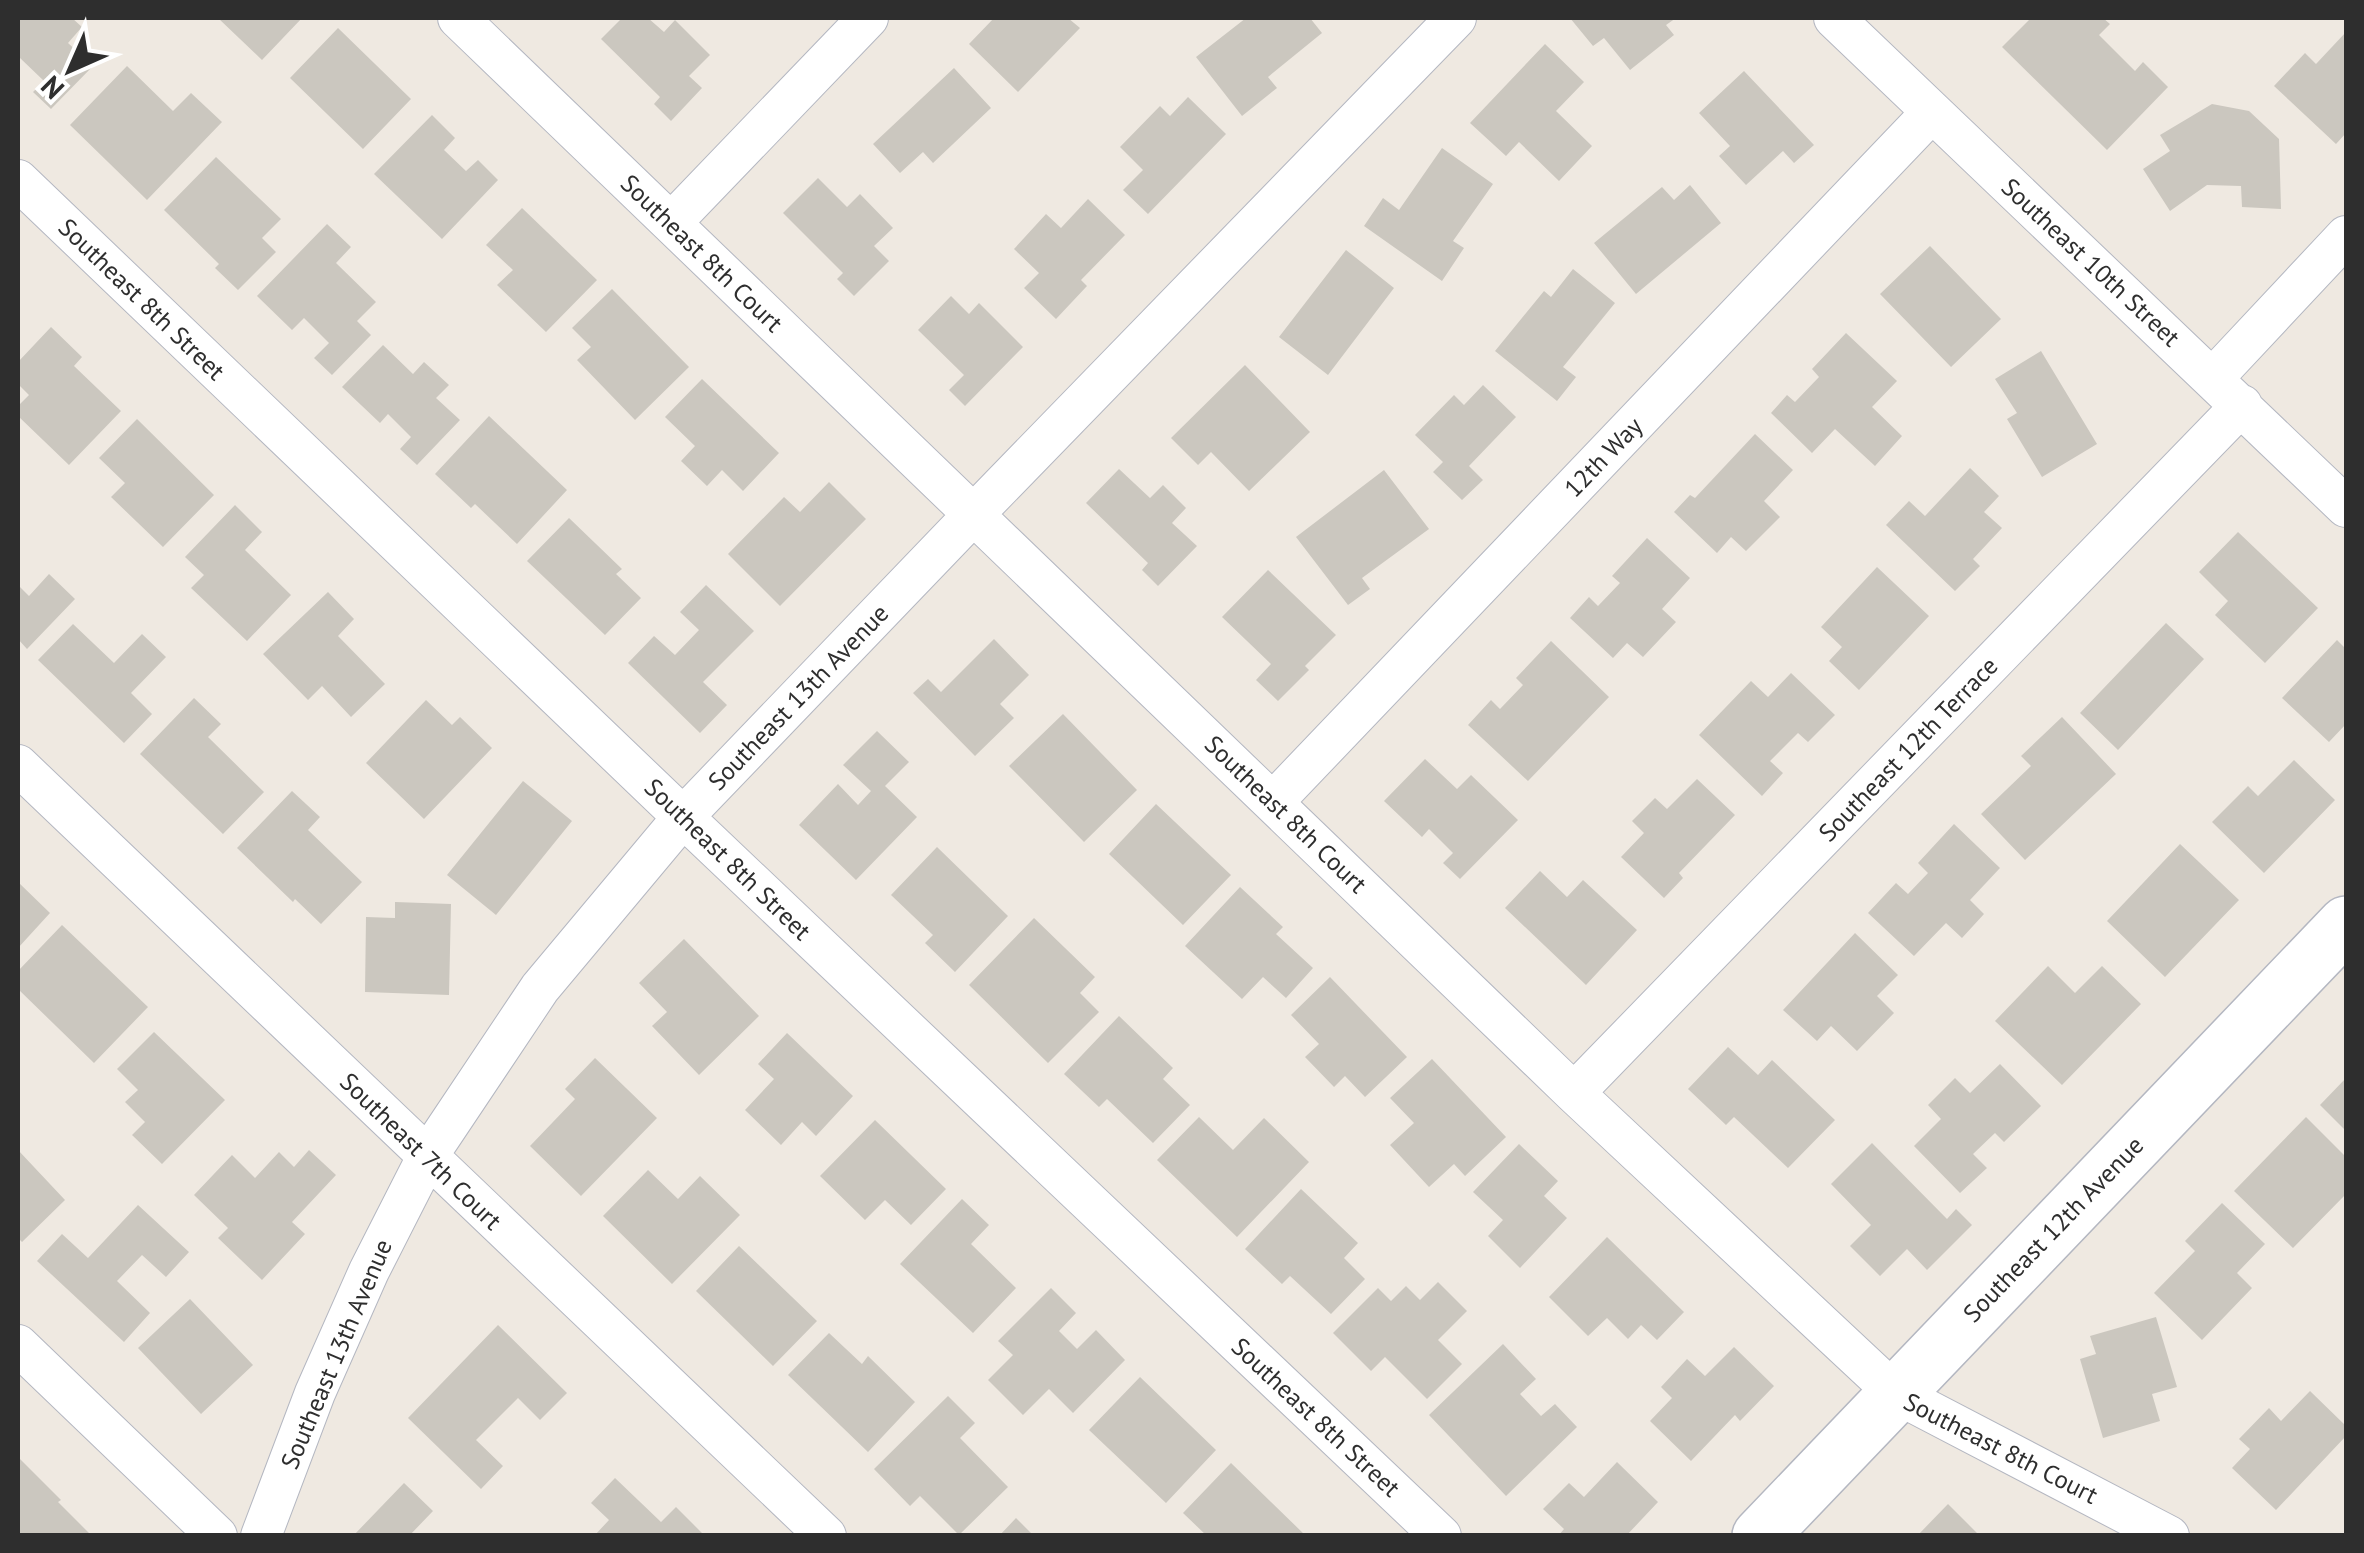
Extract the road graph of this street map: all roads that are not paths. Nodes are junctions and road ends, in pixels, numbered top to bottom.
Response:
1 (458, 18) edge
2 (868, 18) edge
3 (1456, 18) edge
4 (1834, 18) edge
5 (1932, 112) junction
6 (18, 180) edge
7 (672, 223) junction
8 (2346, 236) edge
9 (2228, 392) junction
10 (2346, 507) edge
11 (974, 514) junction
12 (18, 765) edge
13 (1274, 802) junction
14 (683, 817) junction
15 (2346, 924) edge
16 (1574, 1093) junction
17 (427, 1157) junction
18 (18, 1344) edge
19 (1895, 1393) junction
20 (218, 1536) edge
21 (261, 1536) edge
22 (826, 1536) edge
23 (1441, 1536) edge
24 (1760, 1536) edge
25 (2169, 1536) edge

1 - 7 street, Southeast 8th Court
2 - 7 street
3 - 11 street, Southeast 13th Avenue
4 - 5 street, Southeast 10th Street
5 - 9 street, Southeast 10th Street
5 - 13 street, 12th Way
6 - 14 street, Southeast 8th Street
7 - 11 street, Southeast 8th Court
8 - 9 street, Southeast 12th Terrace
9 - 10 street, Southeast 10th Street
9 - 16 street, Southeast 12th Terrace
11 - 13 street, Southeast 8th Court
11 - 14 street, Southeast 13th Avenue
12 - 17 street, Southeast 7th Court
13 - 16 street, Southeast 8th Court
14 - 17 street, Southeast 13th Avenue
14 - 23 street, Southeast 8th Street
15 - 19 street, Southeast 12th Avenue
16 - 19 street, Southeast 8th Court
17 - 21 street, Southeast 13th Avenue
17 - 22 street, Southeast 7th Court
18 - 20 street
19 - 24 street, Southeast 12th Avenue
19 - 25 street, Southeast 8th Court

